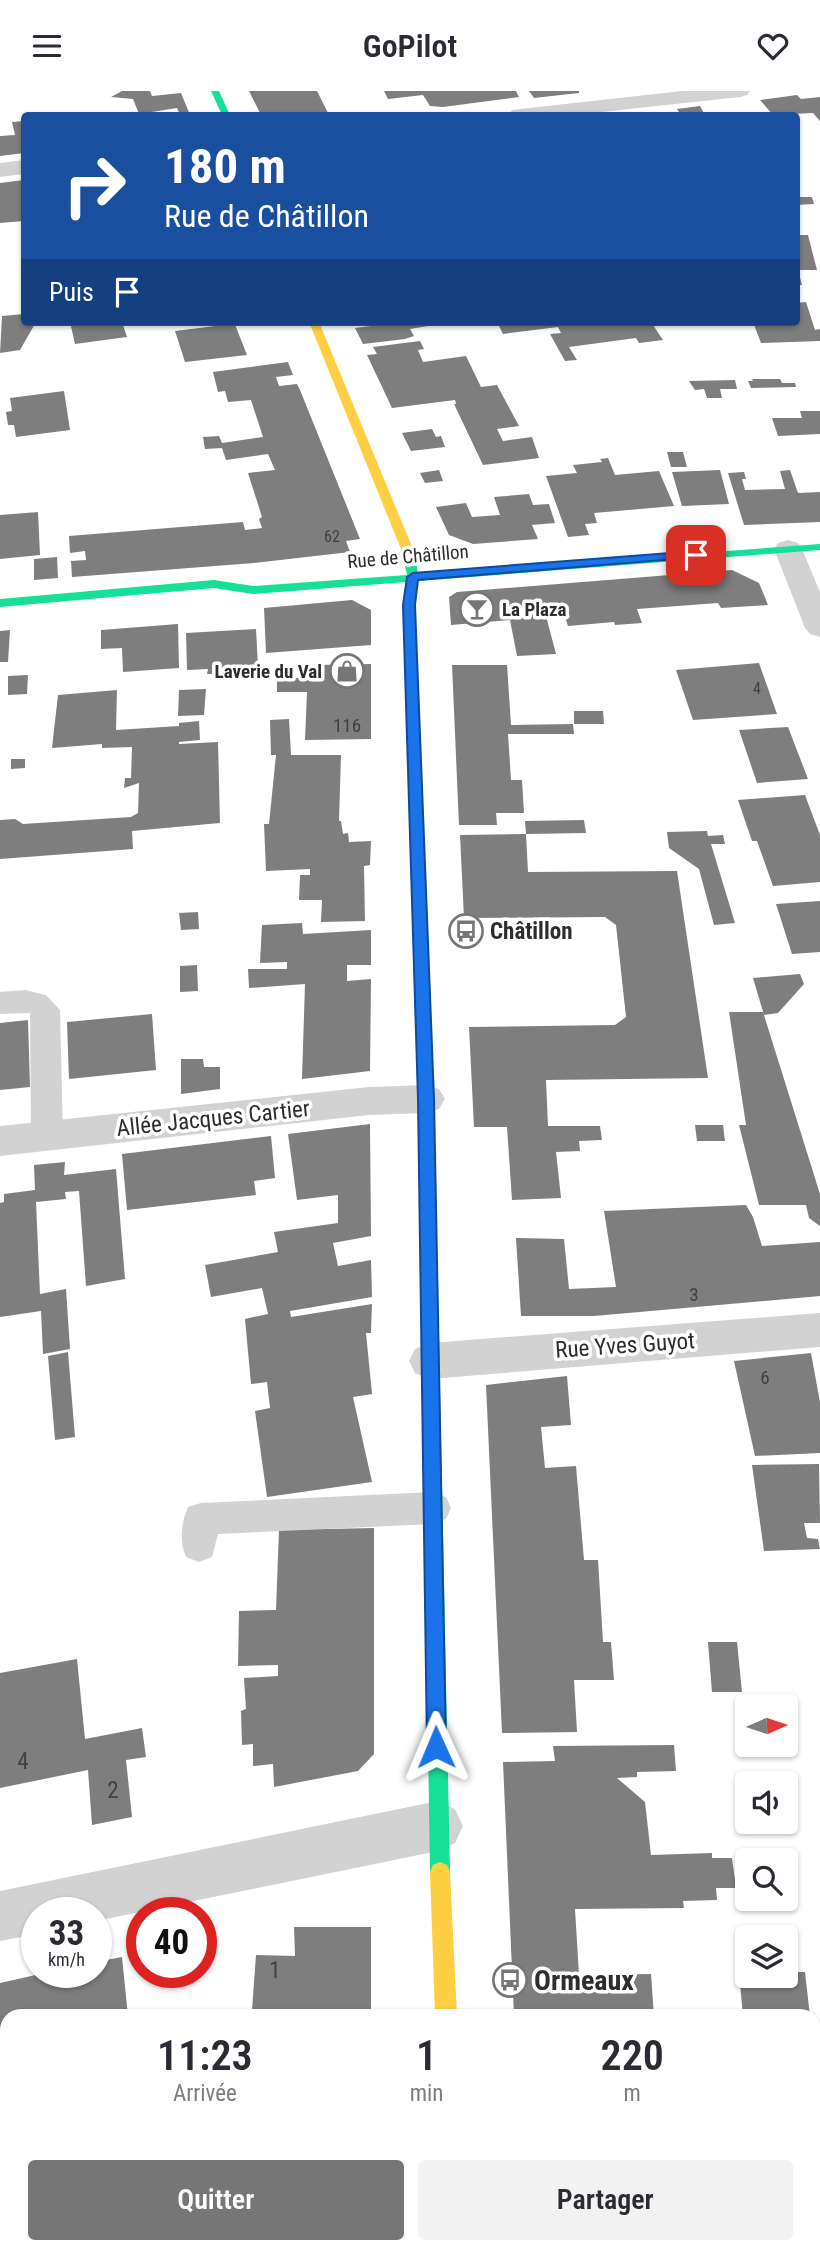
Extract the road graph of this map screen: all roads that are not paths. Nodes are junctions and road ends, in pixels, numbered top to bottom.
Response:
1 (215, 91) edge
2 (740, 91) edge
3 (225, 112) edge
4 (548, 112) edge
5 (21, 167) edge
6 (0, 170) edge
7 (317, 326) edge
8 (820, 547) edge
9 (788, 549) junction
10 (413, 577) junction
11 (0, 603) edge
12 (820, 628) edge
13 (0, 1003) edge
14 (426, 1099) junction
15 (47, 1135) junction
16 (0, 1141) edge
17 (820, 1330) edge
18 (430, 1360) junction
19 (433, 1508) junction
20 (199, 1545) dead end
21 (438, 1826) junction
22 (0, 1916) edge
23 (446, 2009) edge

1 - 3 street
2 - 4 street
5 - 6 street
7 - 10 street
8 - 9 street, Rue de Châtillon
9 - 10 street, Rue de Châtillon
9 - 12 street
10 - 11 street, Rue de Châtillon
10 - 14 street
13 - 15 lane
14 - 15 street, Allée Jacques Cartier
14 - 18 street
15 - 16 street, Allée Jacques Cartier
17 - 18 street, Rue Yves Guyot
18 - 19 street
19 - 20 lane
19 - 21 street
21 - 22 street
21 - 23 street

